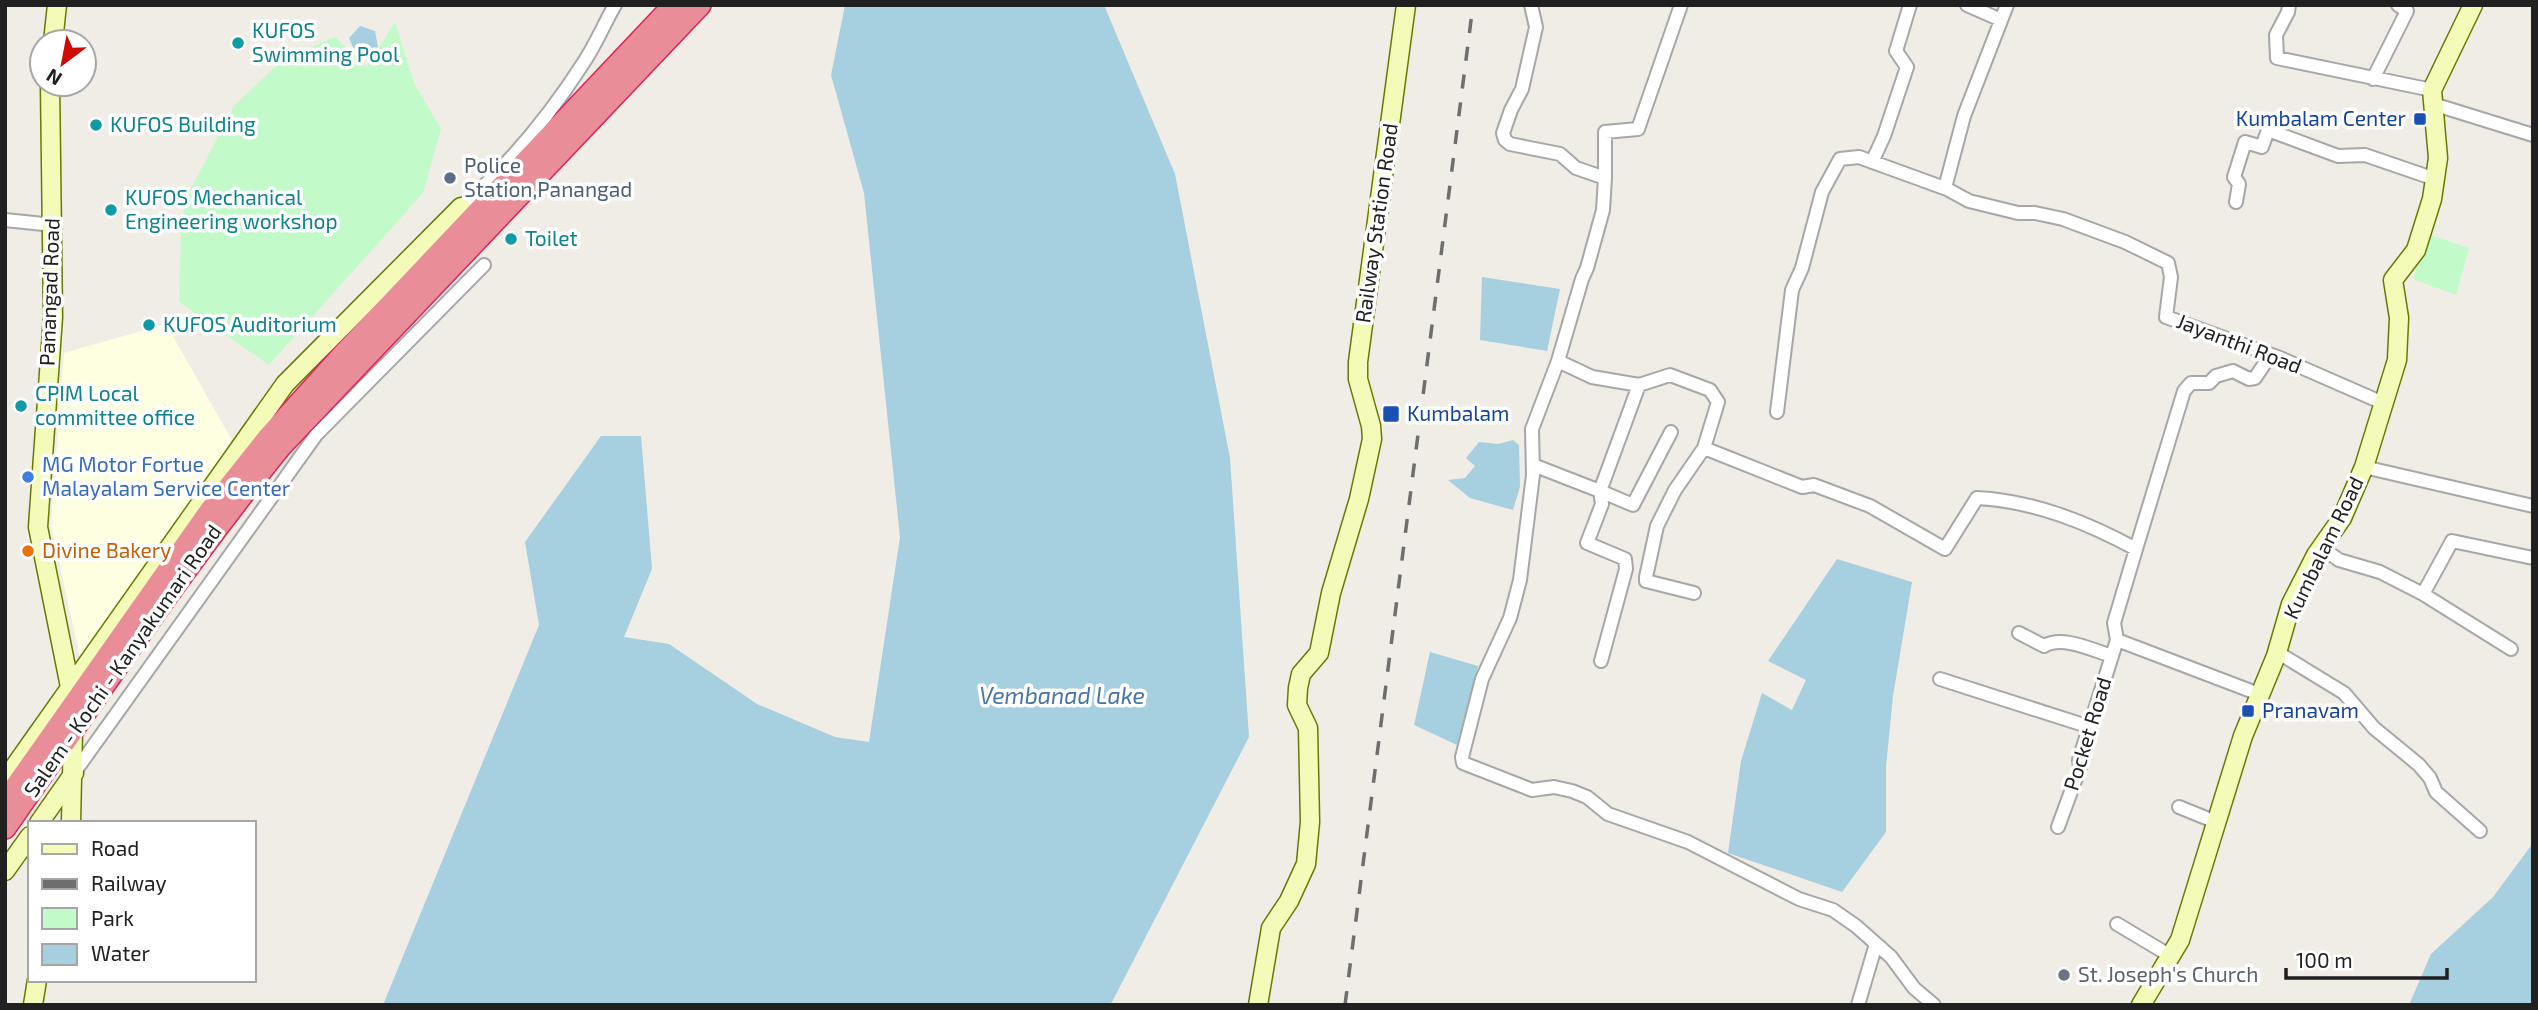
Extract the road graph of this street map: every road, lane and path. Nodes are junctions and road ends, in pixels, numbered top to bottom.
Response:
1 (57, 5) edge
2 (615, 5) edge
3 (674, 5) edge
4 (700, 5) edge
5 (1406, 5) edge
6 (1531, 5) edge
7 (1681, 5) edge
8 (1910, 5) edge
9 (1967, 5) edge
10 (2007, 5) edge
11 (2289, 5) edge
12 (2398, 5) edge
13 (2473, 5) edge
14 (2001, 20) junction
15 (55, 28) edge
16 (2373, 79) junction
17 (2432, 97) junction
18 (50, 98) edge
19 (2533, 135) edge
20 (1872, 162) junction
21 (1605, 178) junction
22 (2435, 179) junction
23 (1945, 188) junction
24 (2236, 202) dead end
25 (461, 207) joint
26 (5, 220) edge
27 (53, 225) junction
28 (484, 265) dead end
29 (2280, 358) junction
30 (1558, 361) junction
31 (1639, 385) junction
32 (2383, 403) junction
33 (1777, 412) dead end
34 (1671, 432) dead end
35 (1704, 448) junction
36 (1533, 465) junction
37 (2364, 467) junction
38 (1600, 491) junction
39 (2533, 506) edge
40 (2322, 548) junction
41 (2136, 549) junction
42 (2533, 558) edge
43 (1694, 593) dead end
44 (2423, 594) junction
45 (2019, 633) dead end
46 (2117, 640) junction
47 (2511, 649) dead end
48 (2277, 652) junction
49 (2112, 656) junction
50 (1601, 660) dead end
51 (1940, 680) dead end
52 (2259, 694) junction
53 (71, 696) junction
54 (2090, 727) junction
55 (73, 732) junction
56 (11, 759) edge
57 (74, 774) junction
58 (5, 780) edge
59 (5, 802) edge
60 (2179, 807) dead end
61 (40, 821) edge
62 (71, 821) edge
63 (2216, 822) junction
64 (5, 828) edge
65 (2058, 828) dead end
66 (2480, 831) dead end
67 (28, 839) edge
68 (5, 871) edge
69 (2117, 924) dead end
70 (1876, 944) junction
71 (2169, 955) junction
72 (37, 982) edge
73 (33, 1005) edge
74 (1258, 1005) edge
75 (1858, 1005) edge
76 (1934, 1005) edge
77 (2141, 1005) edge

1 - 15 street
2 - 25 street
3 - 53 highway, Salem - Kochi - Kanyakumari Road
4 - 55 highway, Salem - Kochi - Kanyakumari Road
5 - 74 street, Railway Station Road
6 - 21 street
7 - 21 street
8 - 20 street
9 - 14 street
10 - 14 street
11 - 16 street
12 - 16 street
13 - 17 street
14 - 23 street
16 - 17 street
17 - 19 street
17 - 22 street, Kumbalam Road
18 - 27 street, Panangad Road
20 - 23 street, Jayanthi Road
20 - 33 street, Jayanthi Road
21 - 30 street
22 - 24 street
22 - 32 street, Kumbalam Road
23 - 29 street, Jayanthi Road
25 - 53 street
26 - 27 street
27 - 53 street, Panangad Road
28 - 57 street
29 - 32 street, Jayanthi Road
29 - 41 street, Pocket Road
30 - 31 street
30 - 36 street
31 - 35 street
31 - 38 street
32 - 37 street, Kumbalam Road
34 - 38 street
35 - 41 street
35 - 43 street
36 - 38 street
36 - 70 street
37 - 39 street
37 - 40 street, Kumbalam Road
38 - 50 street
40 - 44 street
40 - 48 street, Kumbalam Road
41 - 46 street, Pocket Road
42 - 44 street
44 - 47 street
45 - 49 street, Pocket Road
46 - 49 street, Pocket Road
46 - 52 street
48 - 52 street, Kumbalam Road
48 - 66 street
49 - 54 street, Pocket Road
51 - 54 street
52 - 63 street, Kumbalam Road
53 - 55 highway
53 - 56 street
53 - 59 highway, Salem - Kochi - Kanyakumari Road
54 - 65 street, Pocket Road
55 - 57 street
55 - 64 highway, Salem - Kochi - Kanyakumari Road
56 - 58 street
57 - 61 street
57 - 62 street
60 - 63 street
63 - 71 street, Kumbalam Road
67 - 68 street
69 - 71 street
70 - 75 street
70 - 76 street
71 - 77 street, Kumbalam Road
72 - 73 street

